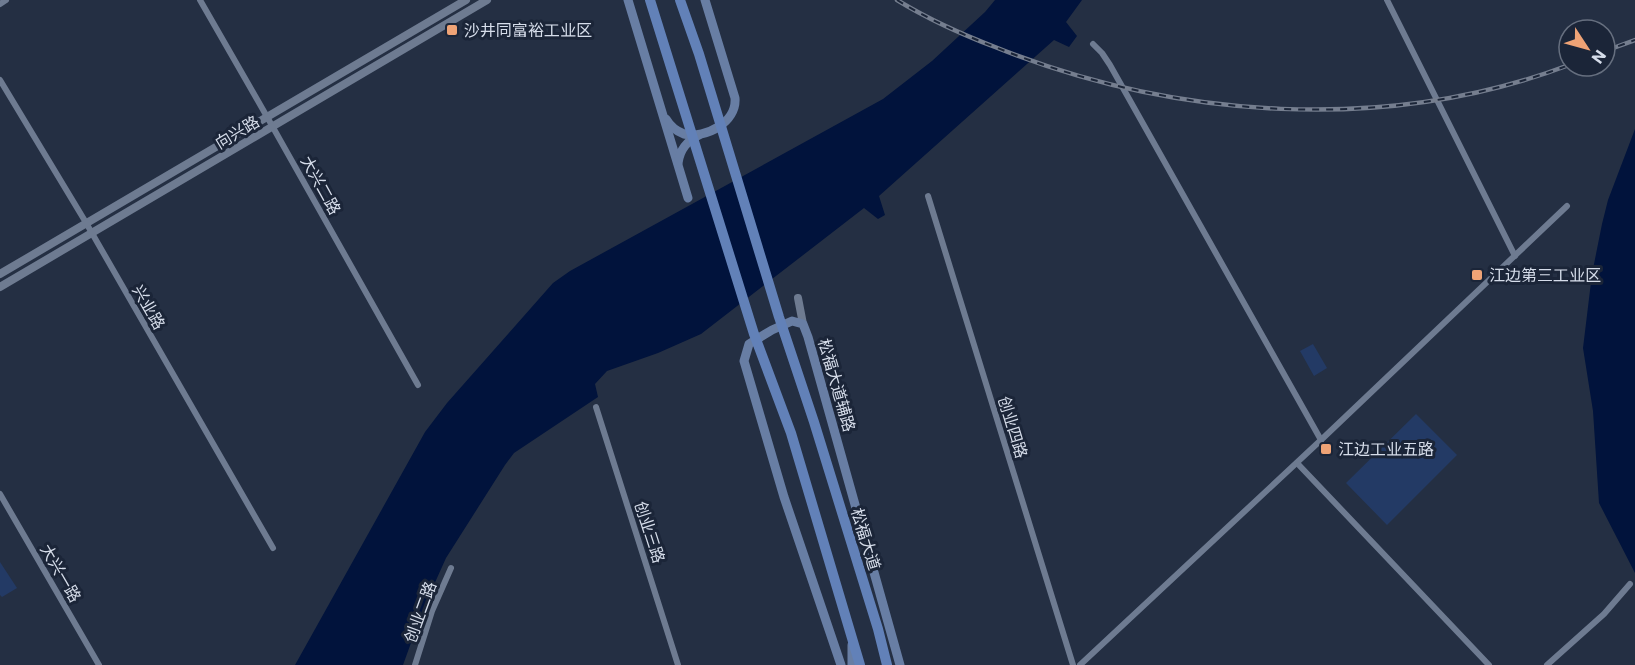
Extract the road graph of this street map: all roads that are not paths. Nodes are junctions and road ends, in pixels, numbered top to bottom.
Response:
1 (6, 0) edge
2 (200, 0) edge
3 (466, 0) edge
4 (487, 0) edge
5 (628, 0) edge
6 (650, 0) edge
7 (680, 0) edge
8 (705, 0) edge
9 (1387, 0) edge
10 (0, 4) edge
11 (1093, 44) dead end
12 (0, 80) edge
13 (663, 115) junction
14 (267, 117) junction
15 (273, 126) junction
16 (704, 133) junction
17 (678, 164) junction
18 (928, 196) dead end
19 (688, 198) dead end
20 (1567, 206) dead end
21 (86, 224) junction
22 (92, 233) junction
23 (1515, 256) junction
24 (0, 274) edge
25 (0, 287) edge
26 (798, 298) dead end
27 (803, 324) junction
28 (418, 385) dead end
29 (596, 407) dead end
30 (1321, 440) junction
31 (1297, 463) junction
32 (0, 494) edge
33 (273, 548) dead end
34 (451, 568) dead end
35 (1630, 584) dead end
36 (878, 629) junction
37 (852, 640) junction
38 (99, 665) edge
39 (415, 665) edge
40 (678, 665) edge
41 (841, 665) edge
42 (852, 665) edge
43 (860, 665) edge
44 (887, 665) edge
45 (898, 665) edge
46 (1073, 665) edge
47 (1080, 665) edge
48 (1489, 665) edge
49 (1547, 665) edge

1 - 10 street
2 - 14 street, 大兴二路
3 - 14 street, 向兴路
4 - 15 street, 向兴路
5 - 13 main road
6 - 37 main road
7 - 36 main road, 松福大道
8 - 16 main road
9 - 23 street
11 - 30 street
12 - 21 street, 兴业路
13 - 16 main road
13 - 17 main road
14 - 15 street, 大兴二路
14 - 21 street, 向兴路
15 - 22 street, 向兴路
15 - 28 street, 大兴二路
16 - 17 main road
17 - 19 main road
18 - 46 street, 创业四路
20 - 23 street
21 - 22 street, 兴业路
21 - 24 street, 向兴路
22 - 25 street, 向兴路
22 - 33 street, 兴业路
23 - 30 street
26 - 27 street
27 - 41 main road, 松福大道辅路
27 - 45 main road, 松福大道辅路
29 - 40 street, 创业三路
30 - 31 street
31 - 47 street
31 - 48 street
32 - 38 street, 大兴一路
34 - 39 street, 创业二路
35 - 49 street
36 - 44 main road, 松福大道
36 - 45 main road
37 - 42 main road
37 - 43 main road

